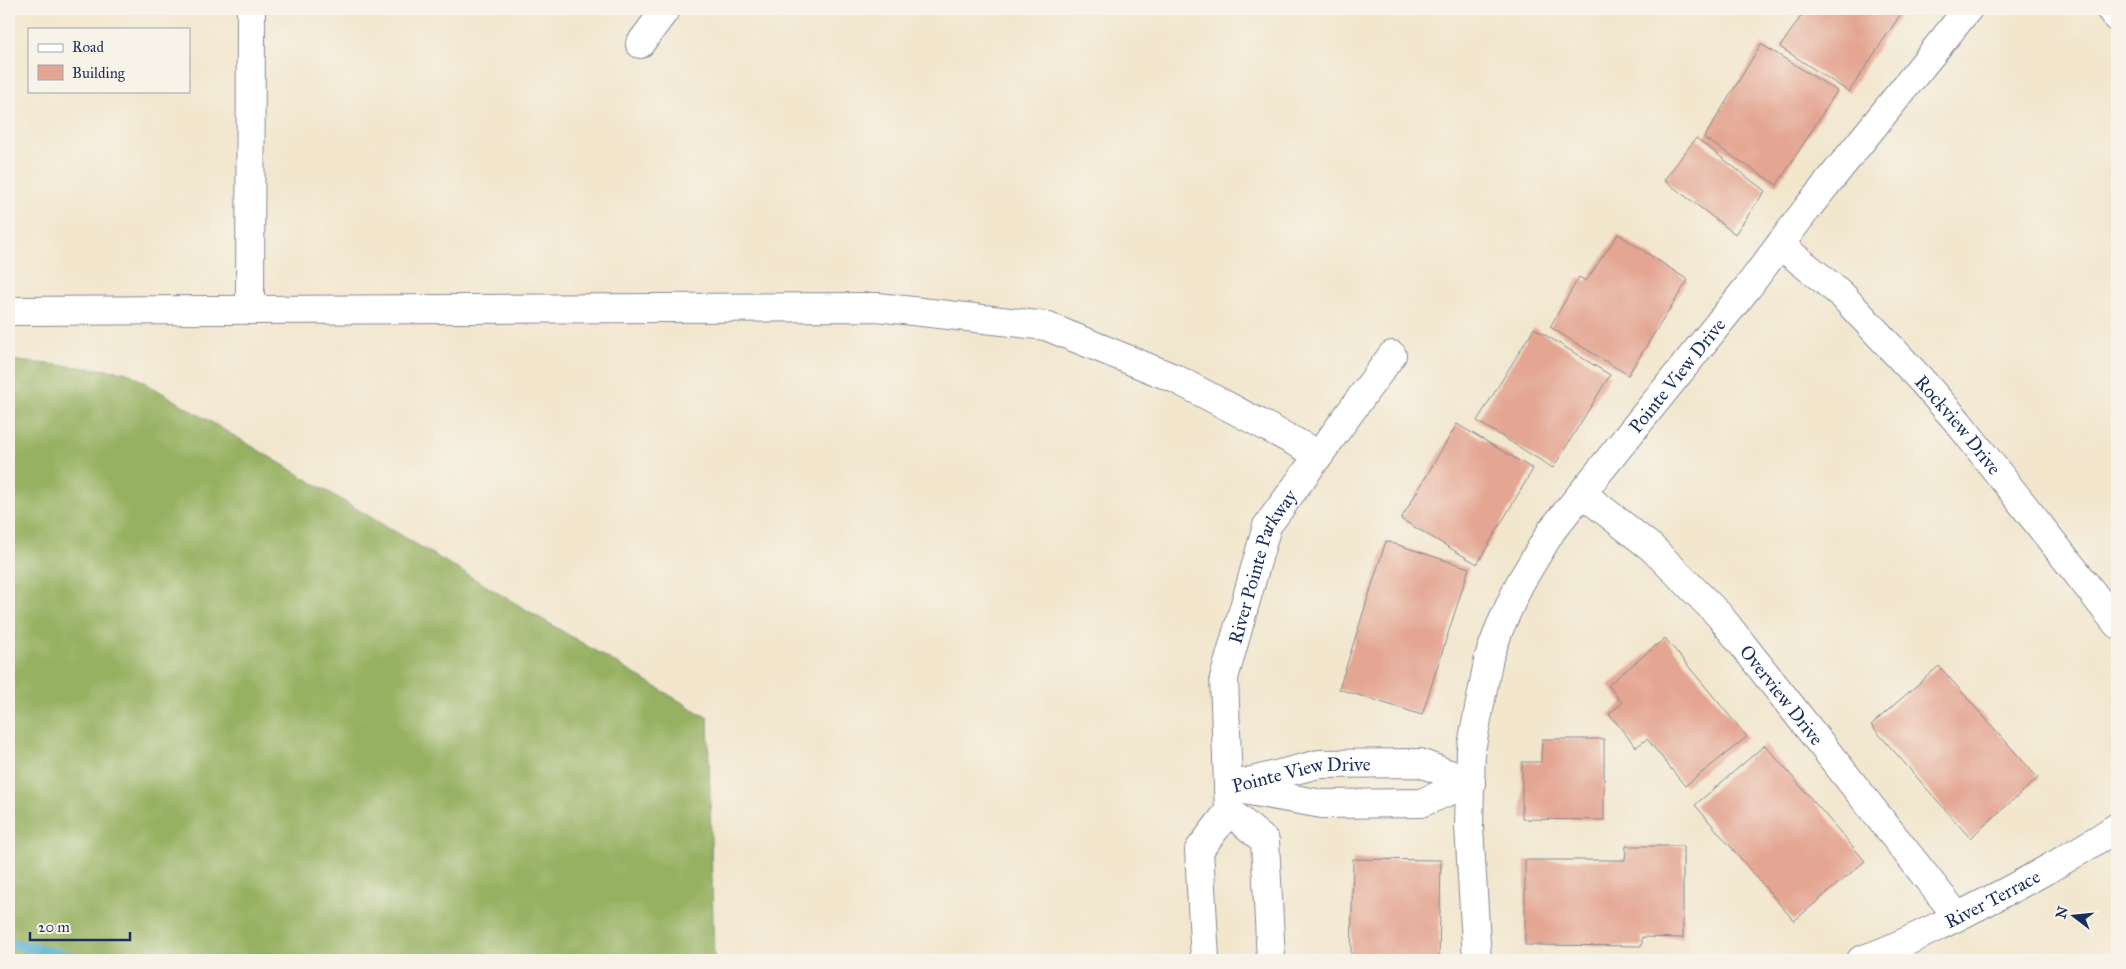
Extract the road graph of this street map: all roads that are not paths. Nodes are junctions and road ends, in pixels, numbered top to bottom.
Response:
1 (251, 9) edge
2 (666, 9) edge
3 (1968, 9) edge
4 (2110, 9) edge
5 (2117, 18) edge
6 (640, 44) dead end
7 (1780, 245) junction
8 (250, 310) junction
9 (9, 311) edge
10 (1392, 355) dead end
11 (1320, 455) junction
12 (1583, 494) junction
13 (2117, 624) edge
14 (1471, 782) junction
15 (1228, 799) junction
16 (2117, 827) edge
17 (1957, 916) junction
18 (1205, 960) edge
19 (1271, 960) edge
20 (1477, 960) edge
21 (1861, 960) edge

1 - 8 street
2 - 6 street
3 - 7 street, Pointe View Drive
4 - 5 street
7 - 12 street, Pointe View Drive
7 - 13 street, Rockview Drive
8 - 9 street
8 - 11 street
10 - 11 street, River Pointe Parkway
11 - 15 street, River Pointe Parkway
12 - 14 street, Pointe View Drive
12 - 17 street, Overview Drive
14 - 15 street, Pointe View Drive
14 - 15 street, Pointe View Drive
14 - 20 street, Pointe View Drive
15 - 18 street
15 - 19 street
16 - 17 street, River Terrace
17 - 21 street, River Terrace

